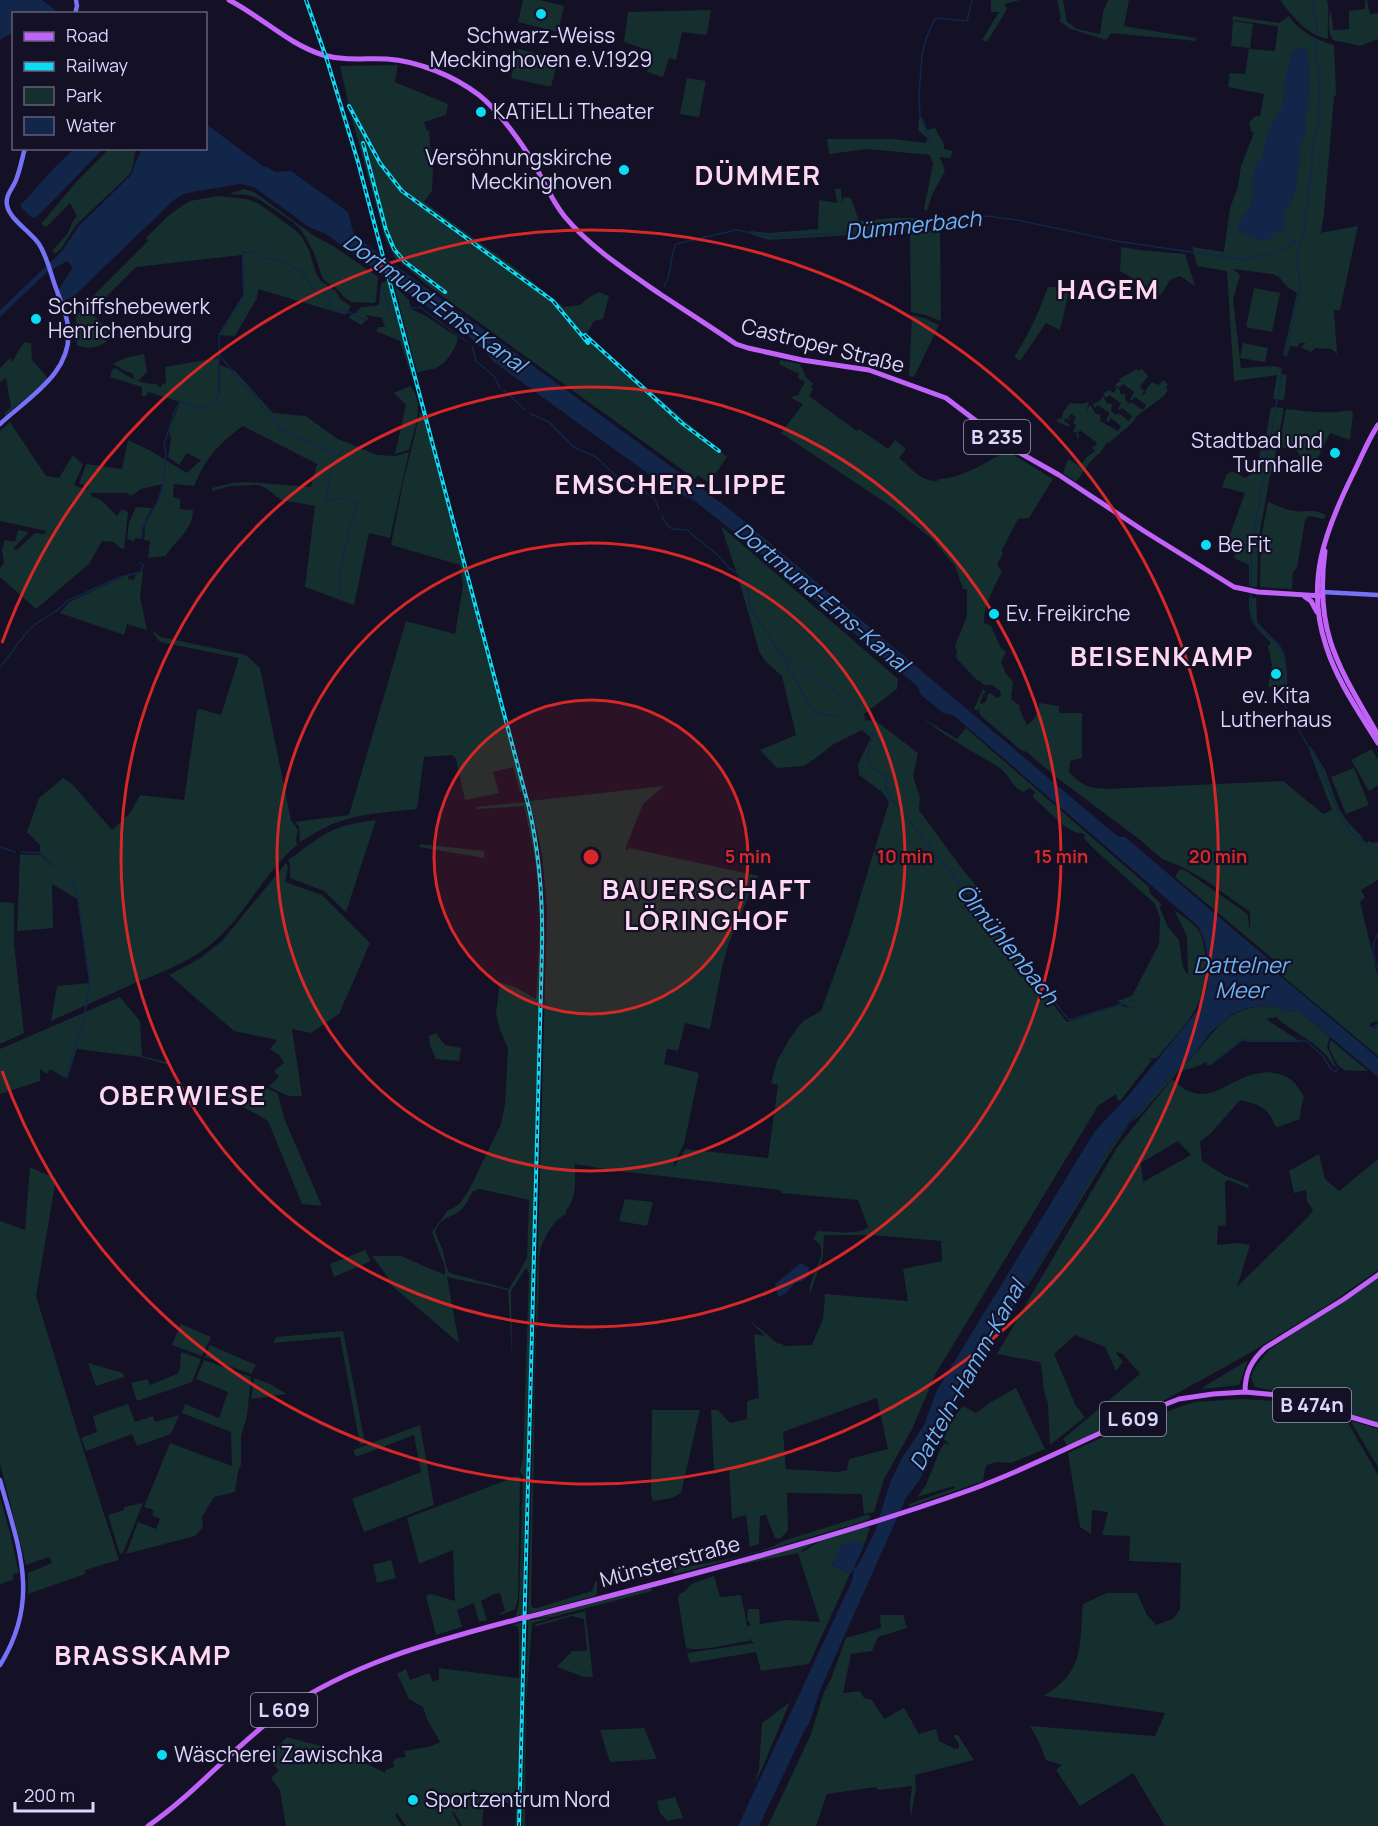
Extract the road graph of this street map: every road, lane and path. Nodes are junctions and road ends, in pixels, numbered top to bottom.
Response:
1 (230, 0) edge
2 (24, 150) edge
3 (0, 424) edge
4 (1378, 425) edge
5 (1279, 593) junction
6 (1320, 594) junction
7 (1378, 595) edge
8 (1303, 596) junction
9 (1320, 619) junction
10 (1378, 735) edge
11 (1378, 743) edge
12 (1378, 1275) edge
13 (1247, 1375) junction
14 (1245, 1392) junction
15 (1259, 1392) junction
16 (1378, 1425) edge
17 (0, 1480) edge
18 (0, 1665) edge
19 (148, 1826) edge

1 - 5 main road, Castroper Straße / B 235
2 - 3 main road
4 - 6 main road
5 - 6 main road, Castroper Straße / B 235
5 - 8 main road, Castroper Straße / B 235
6 - 7 main road, Castroper Straße
6 - 8 main road, Castroper Straße / B 235
6 - 9 main road
6 - 10 main road
8 - 9 main road
9 - 11 main road
12 - 13 main road
13 - 14 main road
13 - 15 main road
14 - 15 main road, B 474n
14 - 19 main road, Münsterstraße / L 609
15 - 16 main road, B 474n
17 - 18 main road

